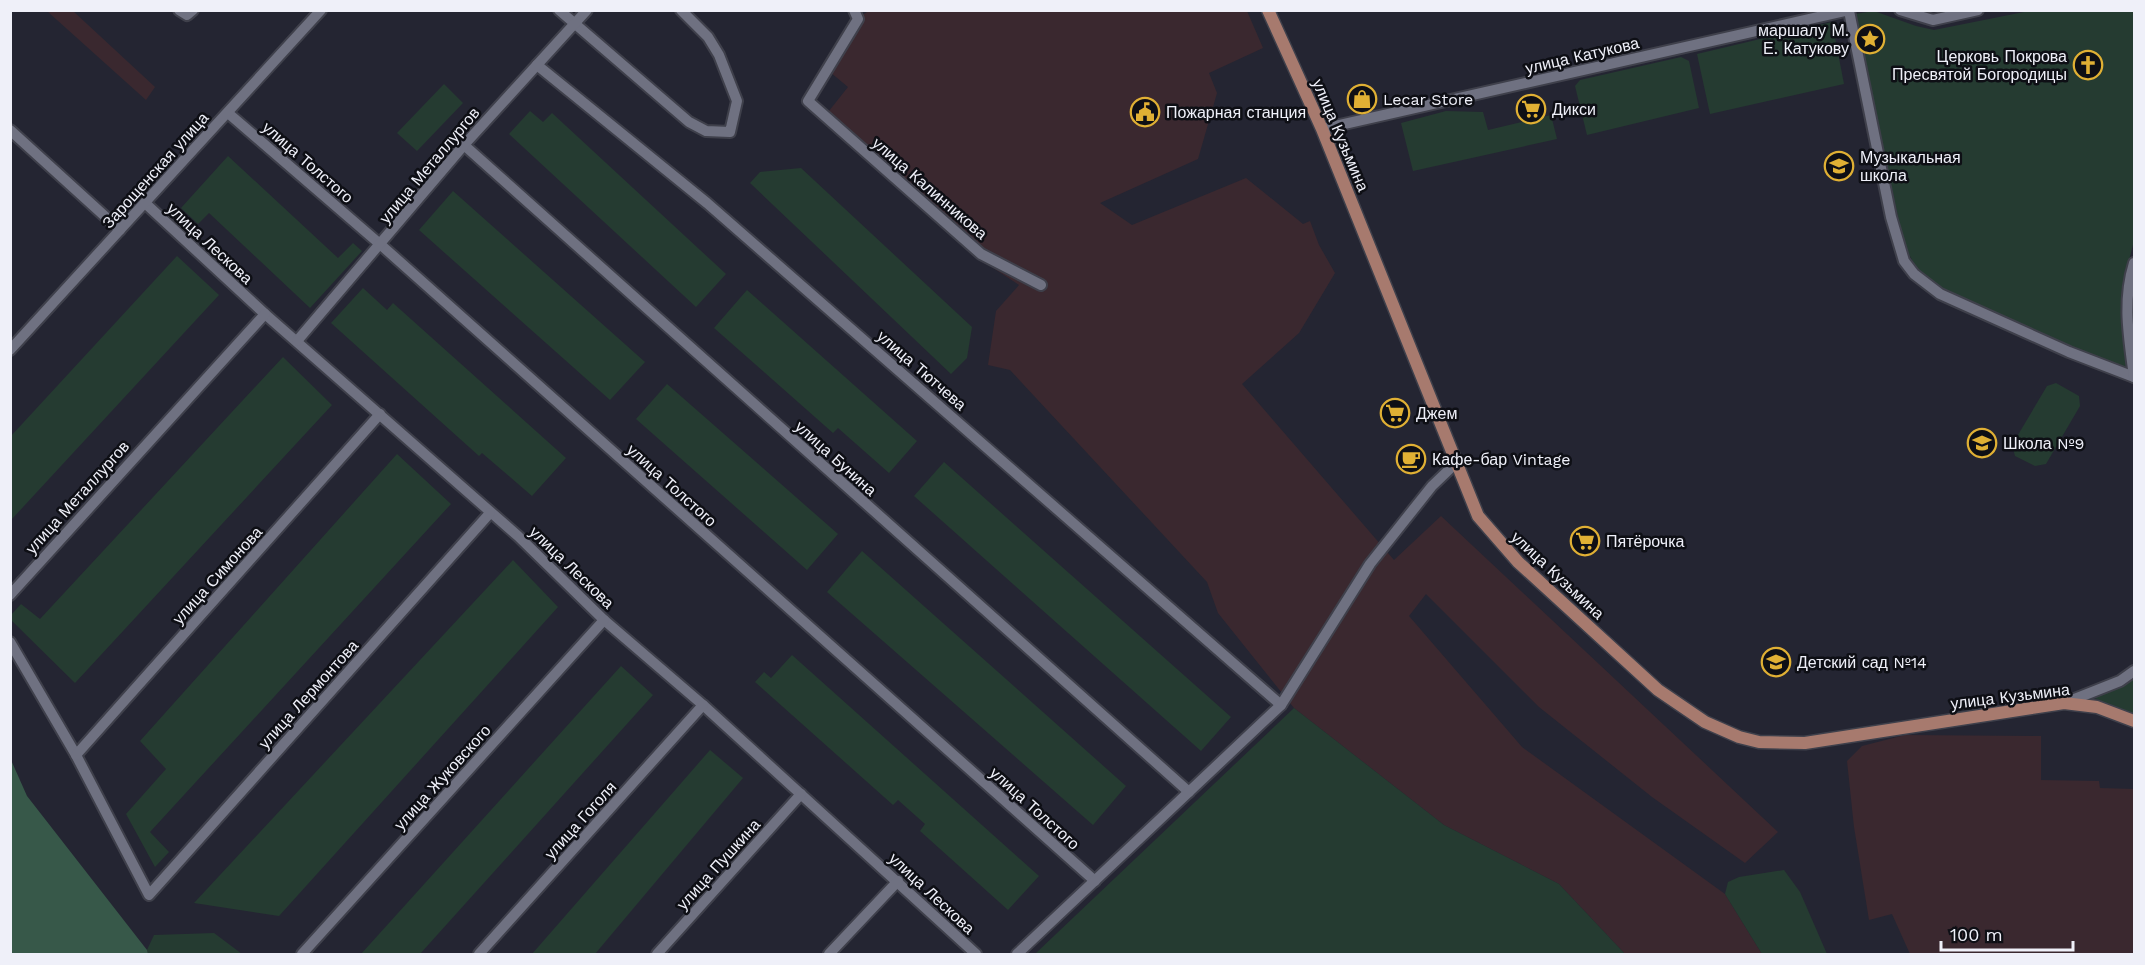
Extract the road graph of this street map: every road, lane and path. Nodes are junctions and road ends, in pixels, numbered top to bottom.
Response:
1 (179, 10) edge
2 (193, 10) edge
3 (321, 10) edge
4 (559, 10) edge
5 (587, 10) edge
6 (681, 10) edge
7 (854, 10) edge
8 (1268, 10) edge
9 (1849, 10) edge
10 (1900, 10) edge
11 (1978, 10) edge
12 (574, 24) junction
13 (537, 65) junction
14 (228, 113) junction
15 (1322, 129) junction
16 (10, 130) edge
17 (464, 145) junction
18 (145, 203) junction
19 (120, 230) junction
20 (381, 245) junction
21 (2134, 263) edge
22 (1041, 285) dead end
23 (265, 314) junction
24 (297, 341) junction
25 (10, 350) edge
26 (2134, 377) edge
27 (380, 414) junction
28 (1456, 463) junction
29 (490, 513) junction
30 (10, 595) edge
31 (604, 620) junction
32 (10, 642) edge
33 (2134, 671) edge
34 (2064, 703) junction
35 (704, 705) junction
36 (1281, 705) junction
37 (2134, 721) edge
38 (76, 755) junction
39 (1189, 792) junction
40 (801, 794) junction
41 (898, 881) junction
42 (1095, 881) junction
43 (302, 954) edge
44 (479, 954) edge
45 (657, 954) edge
46 (829, 954) edge
47 (976, 954) edge
48 (1017, 954) edge

1 - 2 street
3 - 14 street, Зарощенская улица
4 - 12 street
5 - 12 street, улица Металлургов
6 - 12 street
7 - 22 street, улица Калинникова
8 - 15 main road, улица Кузьмина
9 - 15 street, улица Катукова
9 - 26 street
10 - 11 street
12 - 13 street, улица Металлургов
13 - 17 street, улица Металлургов
13 - 36 street, улица Тютчева
14 - 18 street, Зарощенская улица
14 - 20 street, улица Толстого
15 - 28 main road, улица Кузьмина
16 - 19 street
17 - 20 street, улица Металлургов
17 - 39 street, улица Бунина
18 - 19 street, Зарощенская улица
18 - 23 street, улица Лескова
19 - 25 street, Зарощенская улица
20 - 24 street, улица Металлургов
20 - 42 street, улица Толстого
21 - 26 street
23 - 24 street, улица Лескова
23 - 30 street, улица Металлургов
24 - 27 street, улица Лескова
27 - 29 street, улица Лескова
27 - 38 street, улица Симонова
28 - 34 main road, улица Кузьмина
28 - 36 street
29 - 31 street, улица Лескова
29 - 38 street, улица Лермонтова
31 - 35 street, улица Лескова
31 - 43 street, улица Жуковского
32 - 38 street
33 - 34 street
34 - 37 main road, улица Кузьмина
35 - 40 street, улица Лескова
35 - 44 street, улица Гоголя
36 - 39 street
39 - 42 street
40 - 41 street, улица Лескова
40 - 45 street, улица Пушкина
41 - 46 street
41 - 47 street, улица Лескова
42 - 48 street

